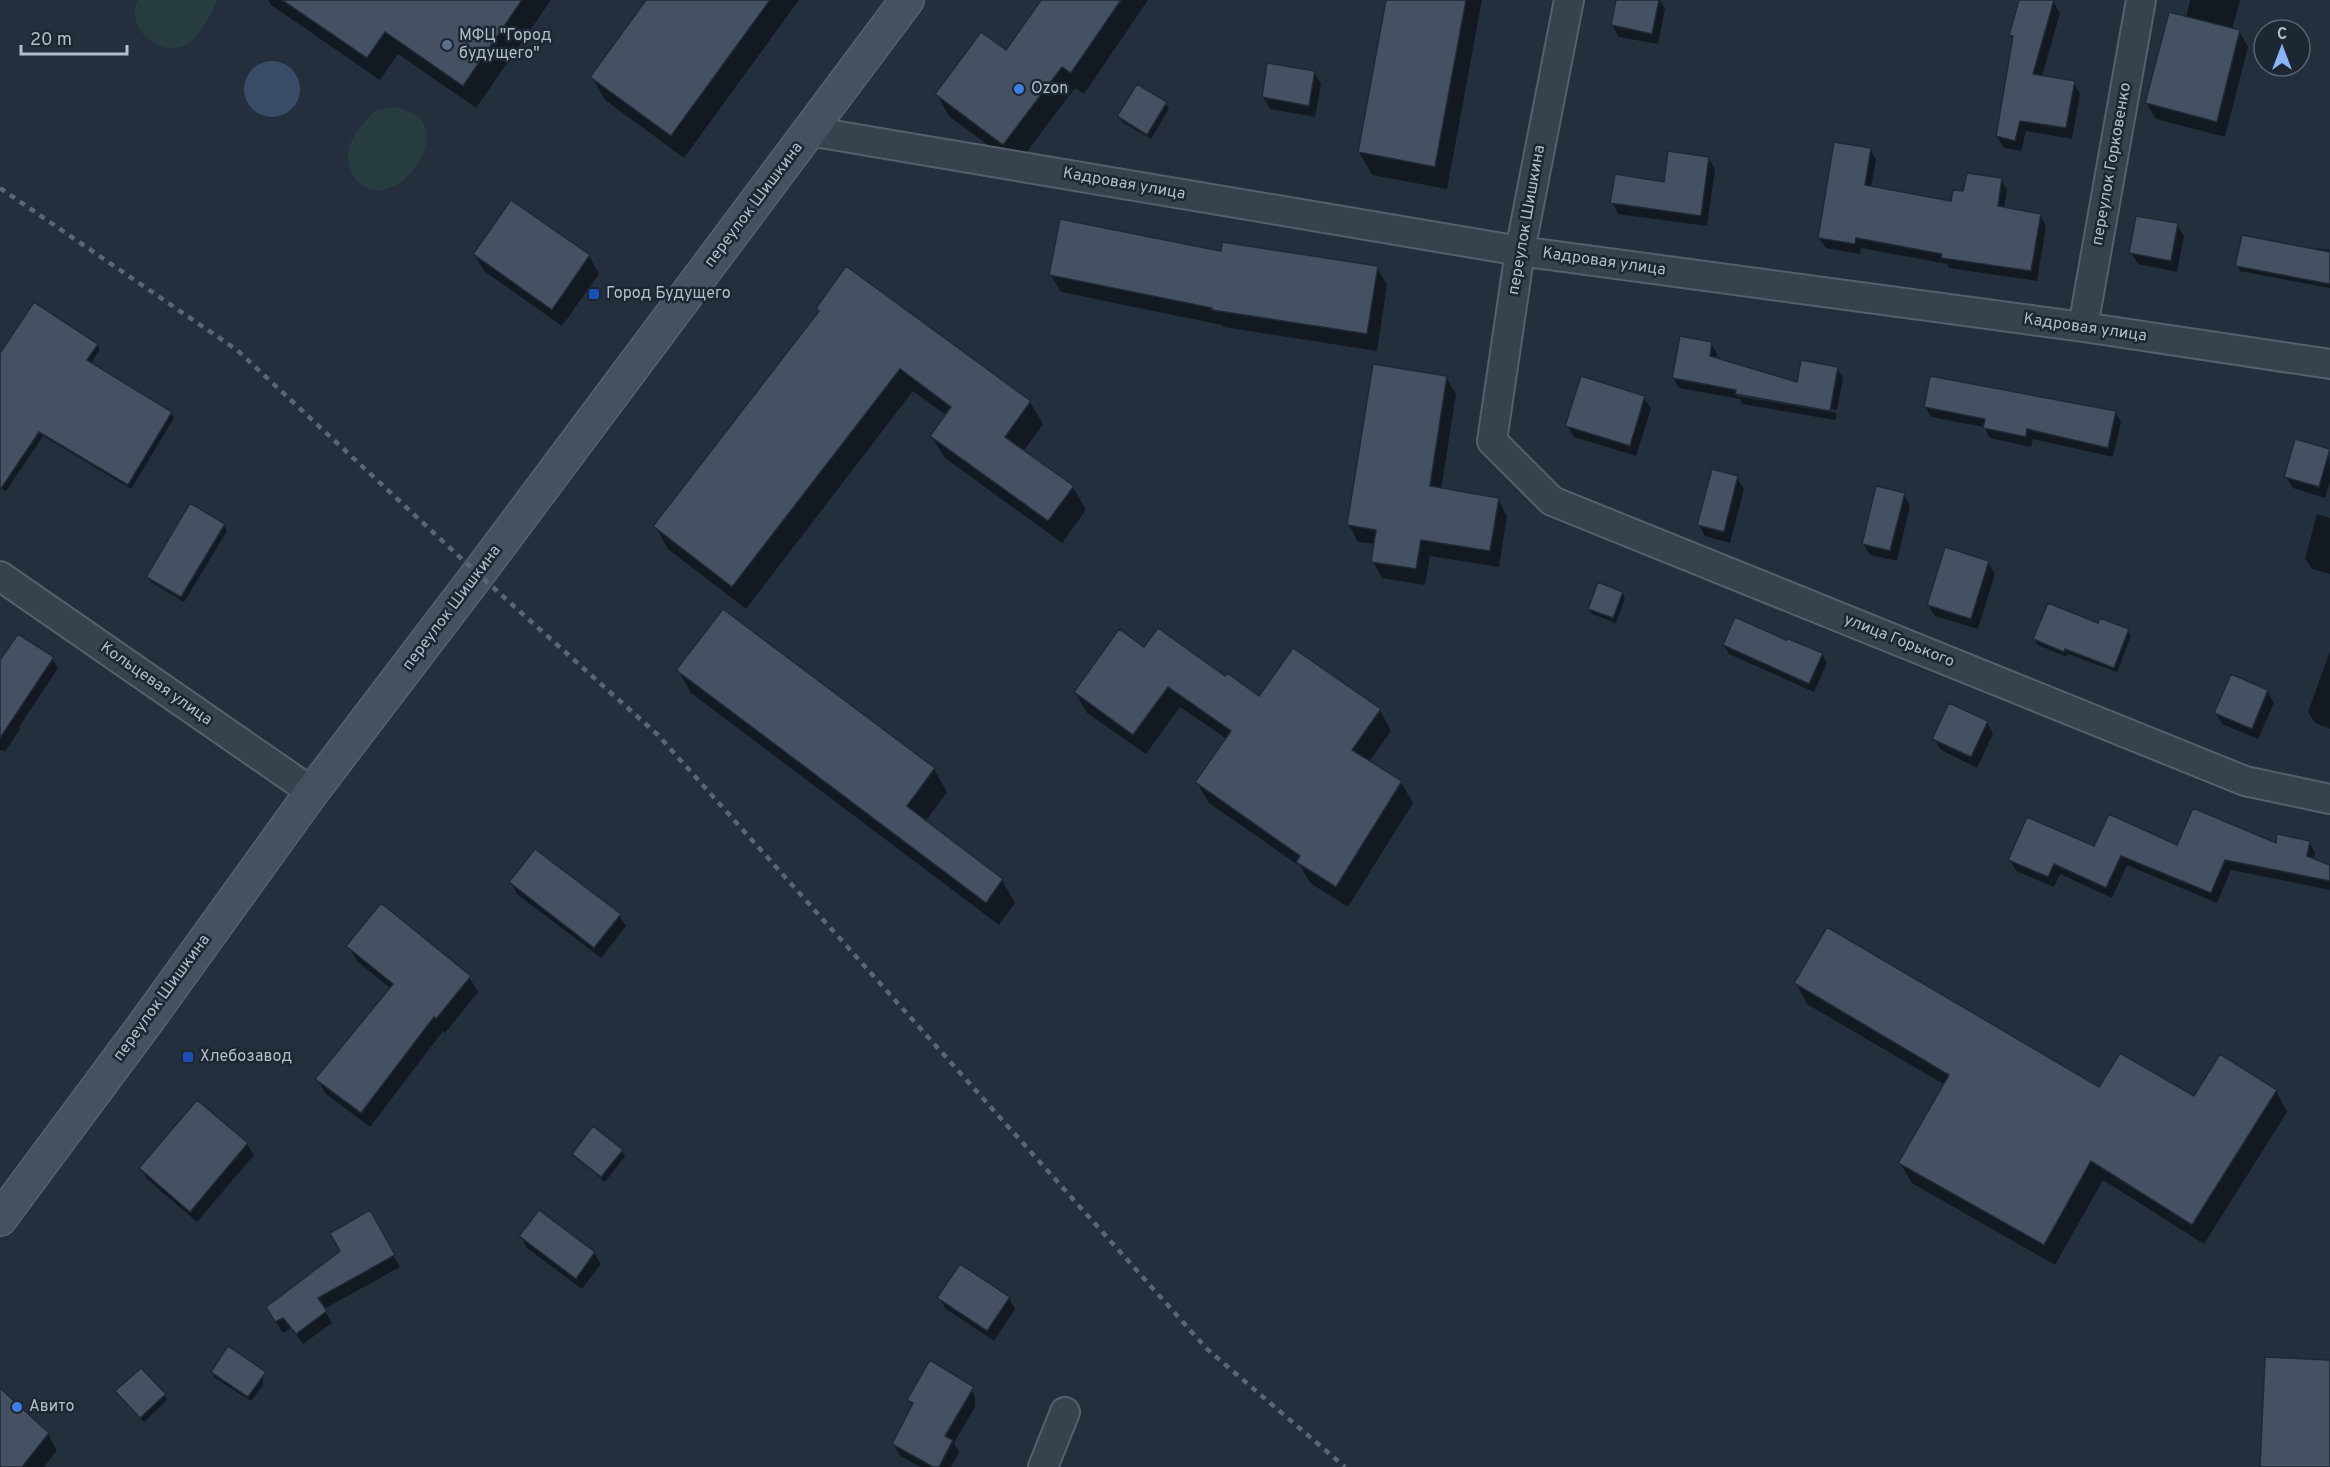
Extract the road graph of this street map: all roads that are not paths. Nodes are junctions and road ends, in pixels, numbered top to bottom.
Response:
1 (907, 0) edge
2 (1569, 0) edge
3 (2140, 0) edge
4 (809, 130) junction
5 (1520, 251) junction
6 (2084, 327) junction
7 (2330, 364) edge
8 (1492, 441) joint
9 (0, 576) edge
10 (312, 792) junction
11 (2330, 799) edge
12 (0, 1219) edge
13 (1065, 1412) dead end
14 (1043, 1467) edge

1 - 4 main road, переулок Шишкина
2 - 5 street, переулок Шишкина
3 - 6 street, переулок Горковенко
4 - 5 street, Кадровая улица
4 - 10 main road, переулок Шишкина
5 - 6 street, Кадровая улица
5 - 8 street, переулок Шишкина
6 - 7 street, Кадровая улица
8 - 11 street, улица Горького
9 - 10 street, Кольцевая улица
10 - 12 main road, переулок Шишкина
13 - 14 street

